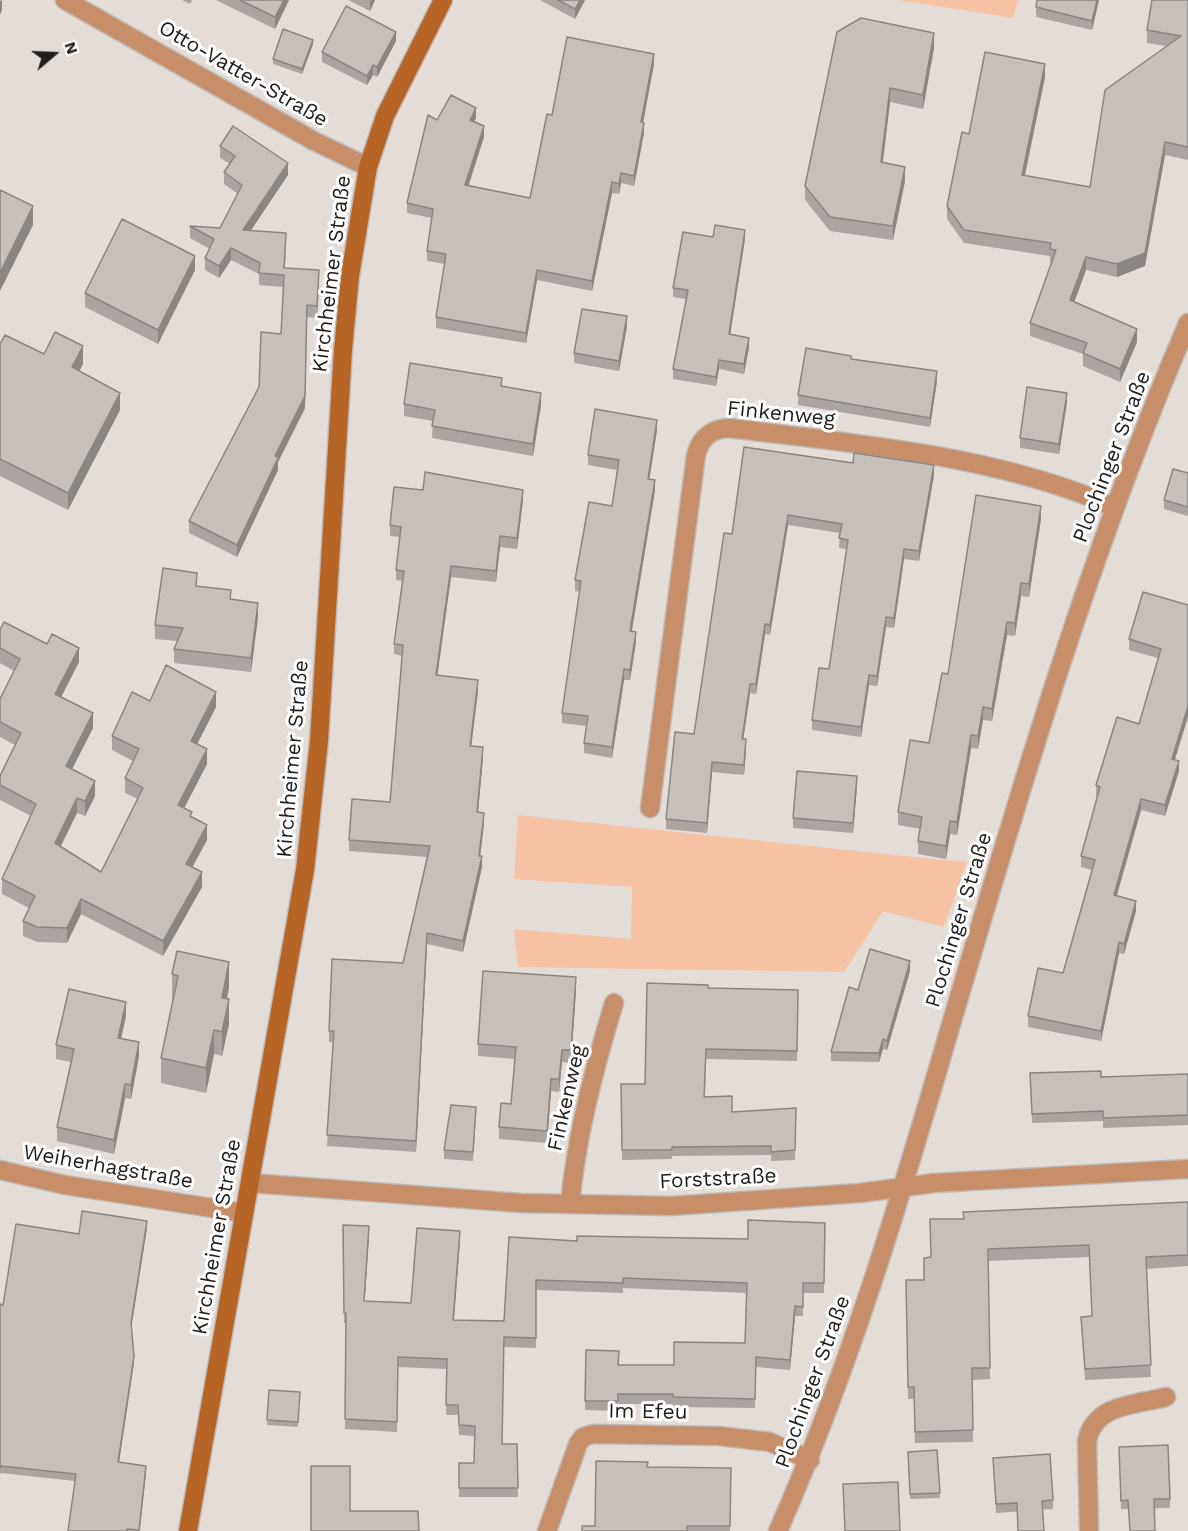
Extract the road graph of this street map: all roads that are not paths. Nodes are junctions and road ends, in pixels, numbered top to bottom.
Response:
1 (65, 0) edge
2 (443, 0) edge
3 (368, 167) junction
4 (1187, 329) edge
5 (1114, 507) junction
6 (650, 808) dead end
7 (614, 1003) dead end
8 (1188, 1169) edge
9 (0, 1170) edge
10 (250, 1183) junction
11 (904, 1188) junction
12 (570, 1204) junction
13 (244, 1214) junction
14 (1166, 1397) dead end
15 (810, 1460) junction
16 (188, 1531) edge
17 (547, 1531) edge
18 (778, 1531) edge
19 (1089, 1531) edge

1 - 3 street, Otto-Vatter-Straße
2 - 3 main road, Kirchheimer Straße
3 - 10 main road, Kirchheimer Straße
4 - 5 street, Plochinger Straße
5 - 6 street, Finkenweg
5 - 11 street, Plochinger Straße
7 - 12 street, Finkenweg
8 - 11 street, Forststraße
9 - 13 street, Weiherhagstraße
10 - 12 street, Forststraße
10 - 13 main road, Kirchheimer Straße
11 - 12 street, Forststraße
11 - 15 street, Plochinger Straße
13 - 16 main road, Kirchheimer Straße
14 - 19 street
15 - 17 street, Im Efeu
15 - 18 street, Plochinger Straße

